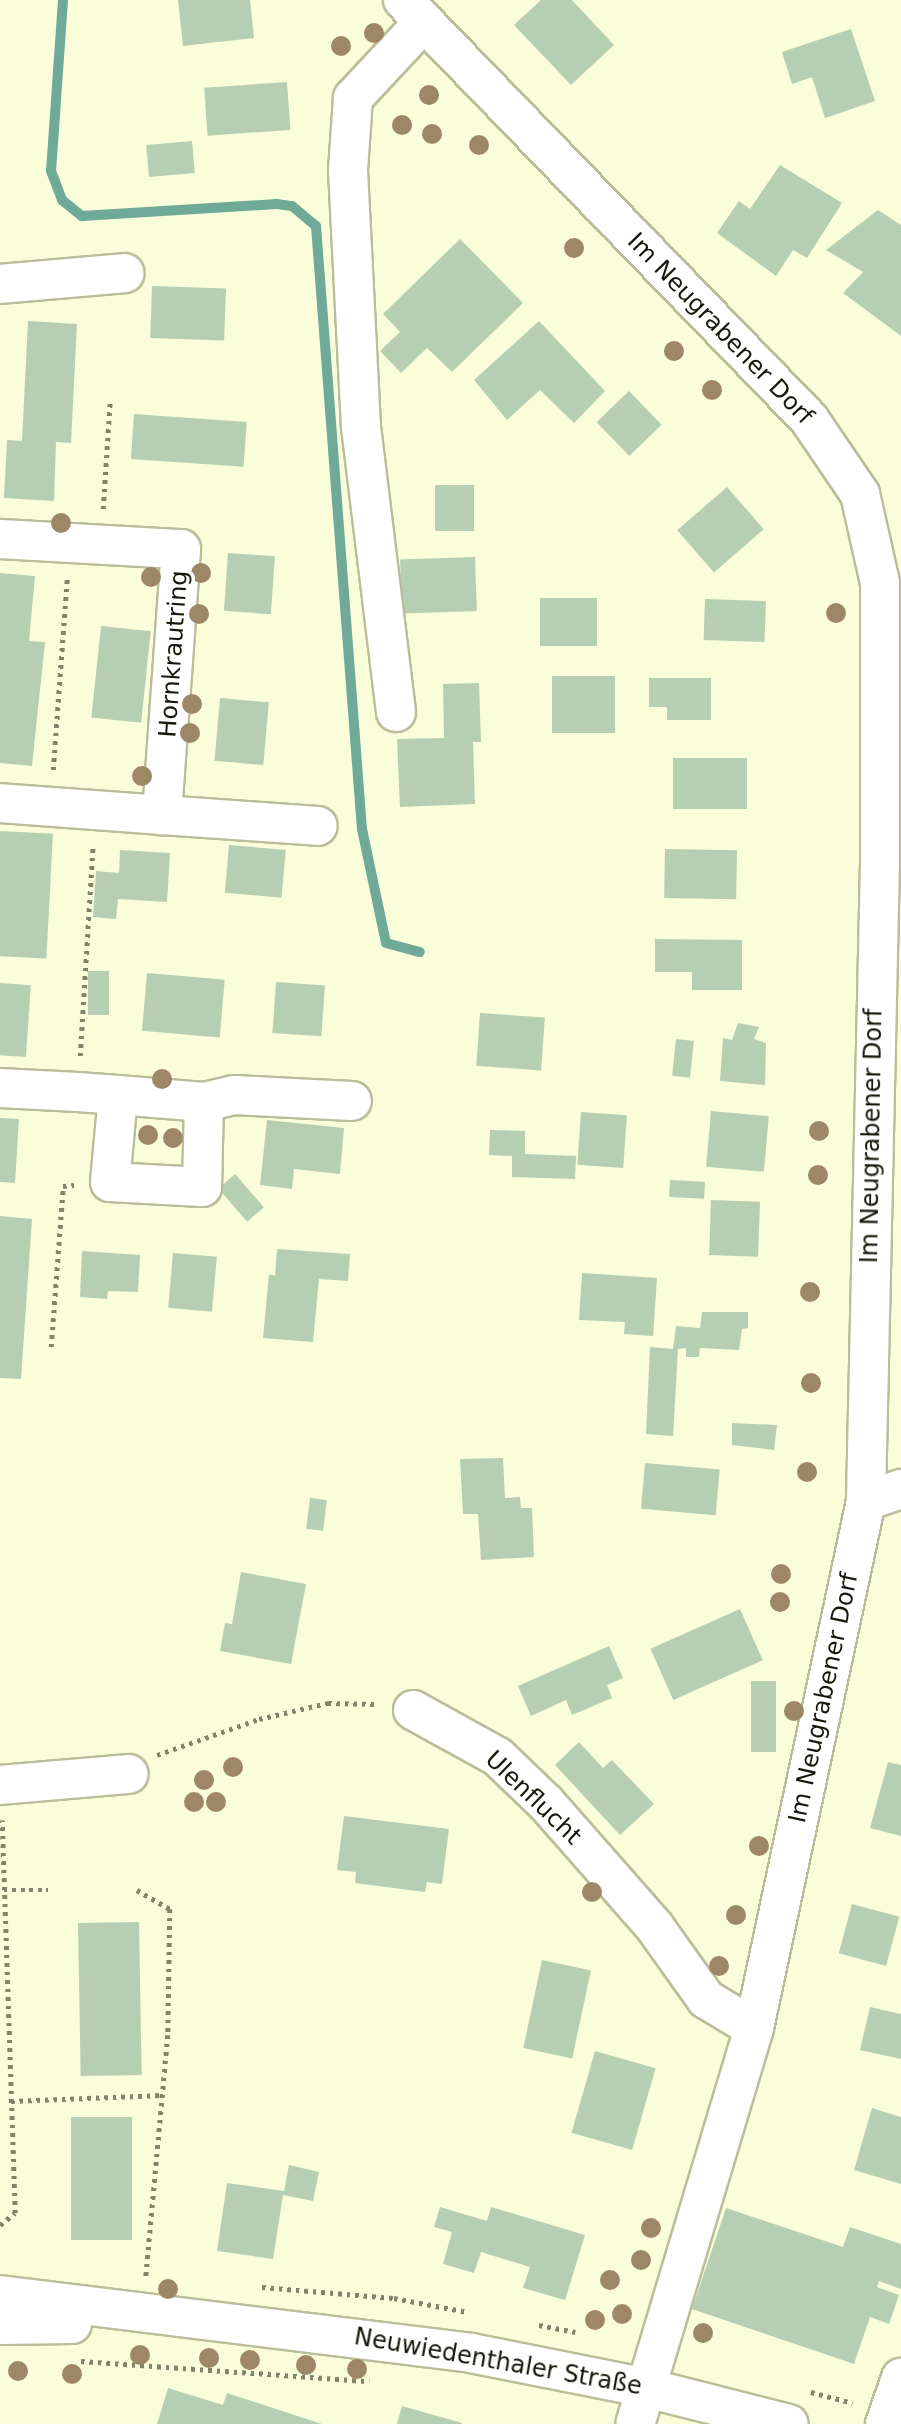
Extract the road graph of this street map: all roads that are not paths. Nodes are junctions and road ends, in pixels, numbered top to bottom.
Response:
1 (413, 12) edge
2 (125, 273) dead end
3 (0, 284) edge
4 (0, 539) edge
5 (396, 712) dead end
6 (0, 803) edge
7 (162, 815) junction
8 (318, 826) dead end
9 (888, 1002) edge
10 (0, 1088) edge
11 (118, 1095) junction
12 (352, 1101) dead end
13 (204, 1102) junction
14 (883, 1495) edge
15 (413, 1710) road end
16 (129, 1774) road end
17 (0, 1784) edge
18 (754, 2028) junction
19 (0, 2295) edge
20 (203, 2321) junction
21 (0, 2325) edge
22 (901, 2378) edge
23 (647, 2388) junction
24 (635, 2424) edge
25 (789, 2424) edge
26 (885, 2424) edge

1 - 5 street
1 - 9 street, Im Neugrabener Dorf
2 - 3 street
4 - 7 street, Hornkrautring
6 - 7 street
7 - 8 street
9 - 14 street, Im Neugrabener Dorf
10 - 11 street
11 - 13 street
11 - 13 street
12 - 13 street
14 - 18 street, Im Neugrabener Dorf
15 - 18 street, Ulenflucht
16 - 17 street
18 - 23 street, Im Neugrabener Dorf
19 - 20 street, Neuwiedenthaler Straße
20 - 21 street, Neuwiedenthaler Straße
20 - 23 street, Neuwiedenthaler Straße
22 - 26 street
23 - 24 street, Im Neugrabener Dorf
23 - 25 street, Neuwiedenthaler Straße

